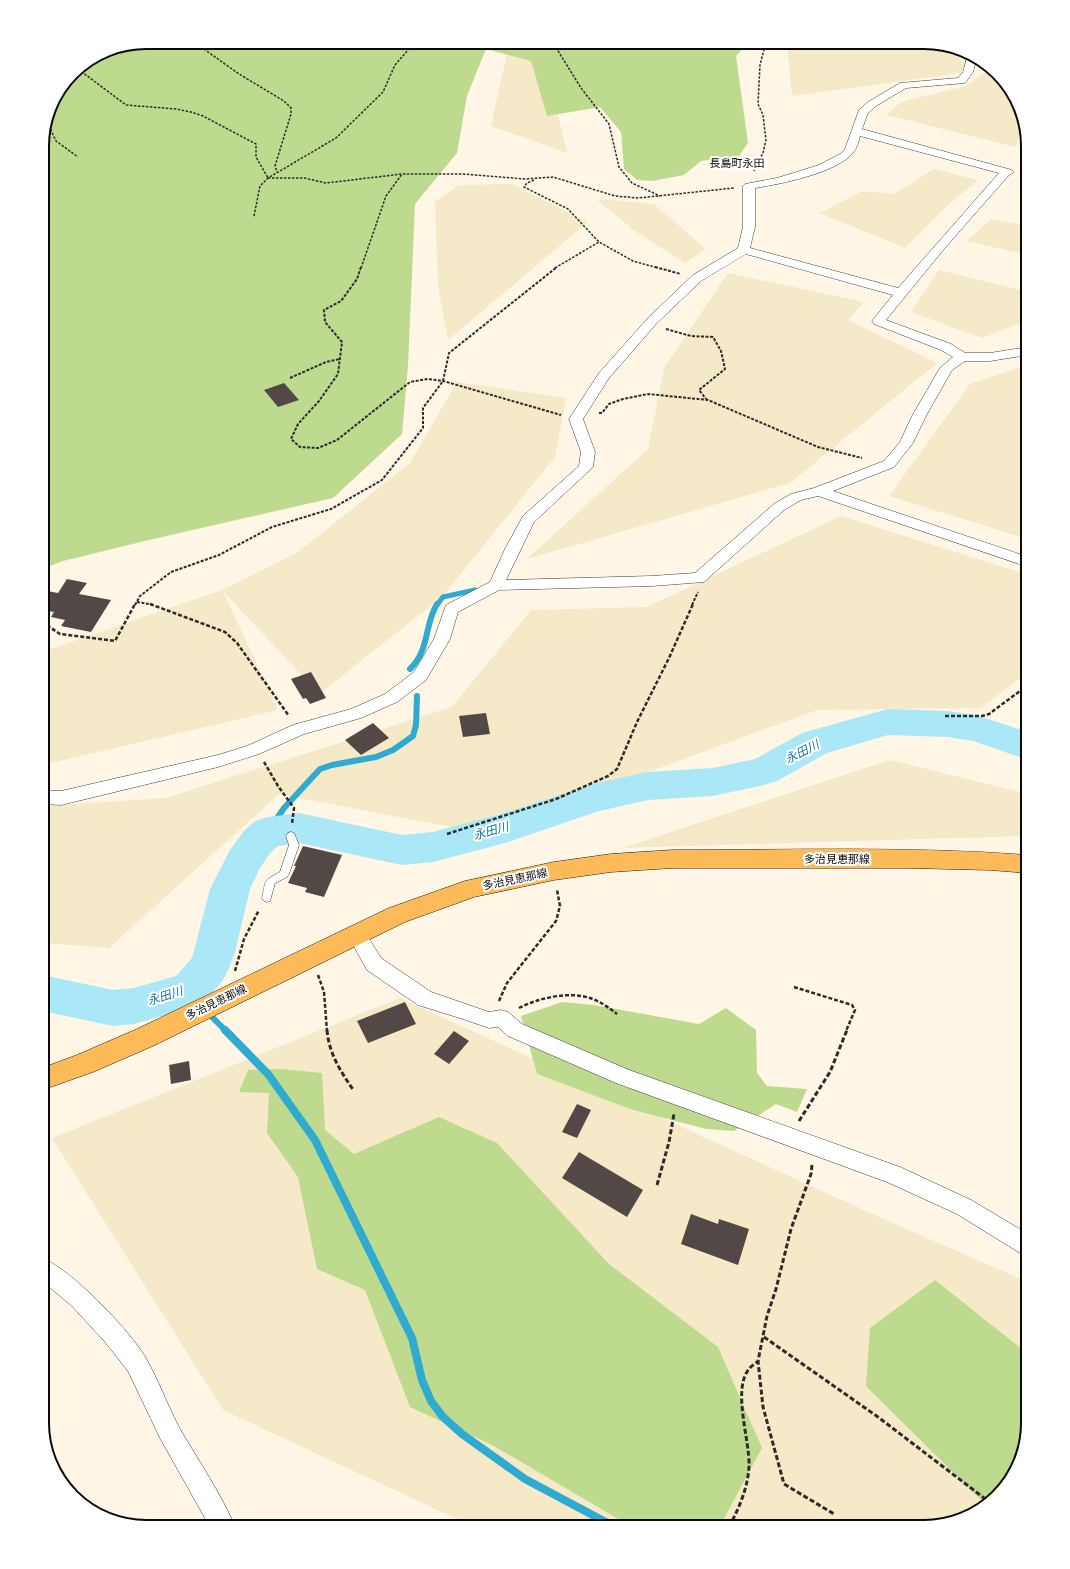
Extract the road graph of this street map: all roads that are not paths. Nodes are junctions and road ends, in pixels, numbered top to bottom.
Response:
1 (971, 61) edge
2 (856, 131) junction
3 (744, 250) junction
4 (901, 293) junction
5 (1021, 353) edge
6 (962, 357) junction
7 (819, 491) junction
8 (1021, 560) edge
9 (496, 585) junction
10 (49, 797) edge
11 (291, 836) dead end
12 (1021, 863) edge
13 (267, 898) road end
14 (356, 934) junction
15 (49, 1076) edge
16 (1021, 1242) edge
17 (49, 1274) edge
18 (219, 1520) edge

1 - 2 street
2 - 3 street
2 - 4 street
3 - 4 street
3 - 9 street
4 - 6 street
5 - 6 street
6 - 7 street
7 - 8 street
7 - 9 street
9 - 10 street
11 - 13 lane
12 - 14 main road, 多治見恵那線
14 - 15 main road, 多治見恵那線
14 - 16 street
17 - 18 street

